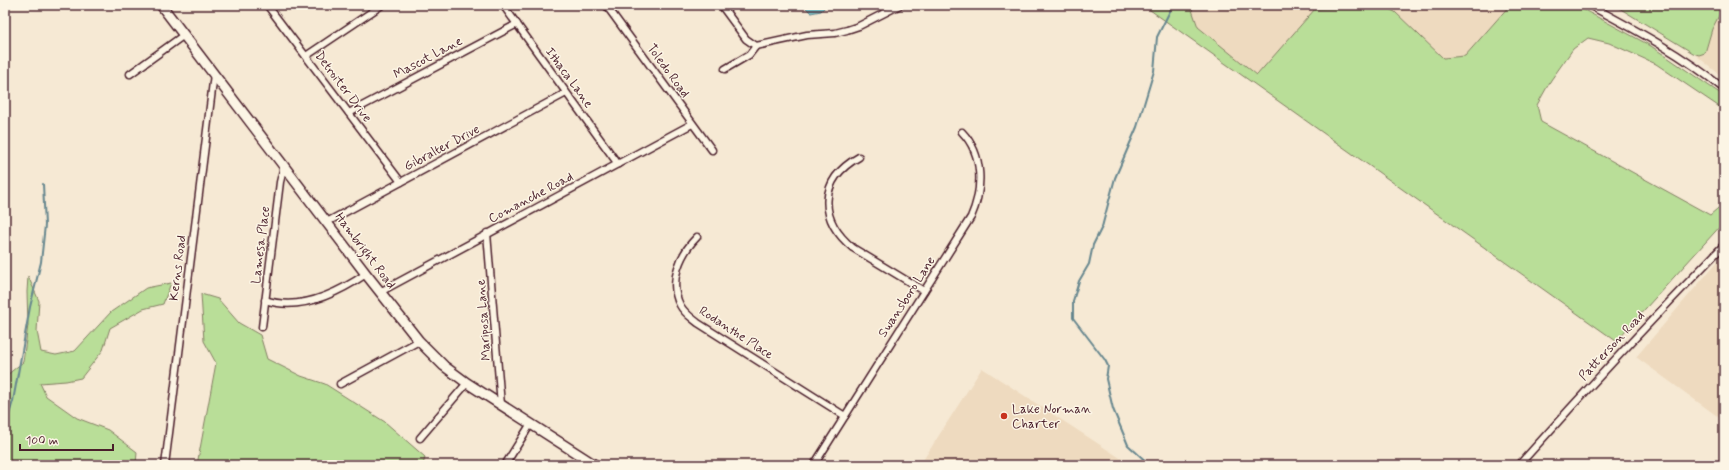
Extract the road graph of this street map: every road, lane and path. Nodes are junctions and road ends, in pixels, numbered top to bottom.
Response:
1 (161, 5) edge
2 (267, 5) edge
3 (382, 5) edge
4 (503, 5) edge
5 (606, 5) edge
6 (721, 5) edge
7 (900, 5) edge
8 (1589, 5) edge
9 (375, 7) edge
10 (517, 24) junction
11 (184, 35) junction
12 (756, 46) junction
13 (306, 56) junction
14 (725, 69) dead end
15 (130, 74) dead end
16 (214, 74) junction
17 (1724, 89) edge
18 (566, 93) junction
19 (349, 113) junction
20 (692, 124) junction
21 (962, 132) dead end
22 (712, 150) dead end
23 (859, 157) dead end
24 (618, 164) junction
25 (284, 166) junction
26 (401, 182) junction
27 (327, 222) junction
28 (487, 233) junction
29 (697, 237) dead end
30 (1724, 244) edge
31 (366, 274) junction
32 (380, 292) junction
33 (924, 292) junction
34 (265, 300) junction
35 (262, 327) dead end
36 (419, 341) junction
37 (466, 383) junction
38 (340, 384) dead end
39 (500, 406) junction
40 (845, 416) junction
41 (530, 425) junction
42 (420, 438) dead end
43 (165, 465) edge
44 (505, 465) edge
45 (595, 465) edge
46 (814, 465) edge
47 (1519, 465) edge

1 - 11 main road, Hambright Road
2 - 13 street, Detroiter Drive
3 - 9 street
4 - 10 street, Ithaca Lane
5 - 20 street, Toledo Road
6 - 12 street
7 - 12 street
8 - 17 street
9 - 13 street
10 - 18 street, Ithaca Lane
10 - 19 street, Mascot Lane
11 - 15 street
11 - 16 main road, Hambright Road
12 - 14 street
13 - 19 street, Detroiter Drive
16 - 25 main road, Hambright Road
16 - 43 street, Kerns Road
18 - 24 street, Ithaca Lane
18 - 26 street, Gibralter Drive
19 - 26 street, Detroiter Drive
20 - 22 street, Toledo Road
20 - 24 street, Comanche Road
21 - 33 street, Swansboro Lane
23 - 33 street
24 - 28 street, Comanche Road
25 - 27 main road, Hambright Road
25 - 34 street, Lamesa Place
26 - 27 street, Gibralter Drive
27 - 31 main road, Hambright Road
28 - 32 street, Comanche Road
28 - 39 street, Mariposa Lane
29 - 40 street, Rodanthe Place
30 - 47 street, Patterson Road
31 - 32 main road, Hambright Road
31 - 34 street
32 - 36 main road, Hambright Road
33 - 40 street, Swansboro Lane
34 - 35 street, Lamesa Place
36 - 37 main road, Hambright Road
36 - 38 street
37 - 39 main road, Hambright Road
37 - 42 street
39 - 41 main road, Hambright Road
40 - 46 street, Swansboro Lane
41 - 44 street
41 - 45 main road, Hambright Road

